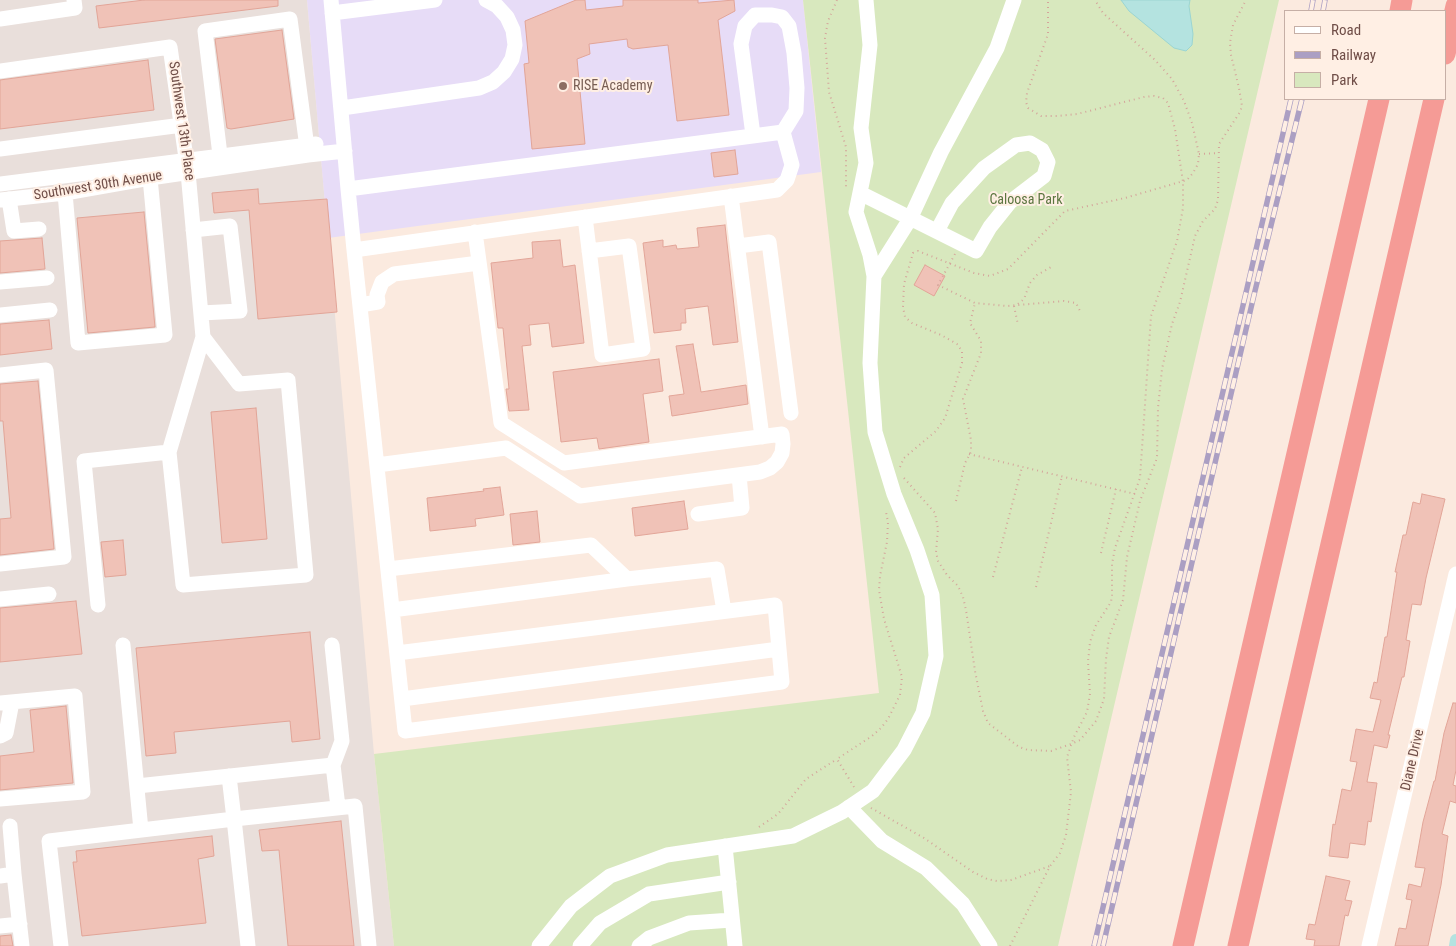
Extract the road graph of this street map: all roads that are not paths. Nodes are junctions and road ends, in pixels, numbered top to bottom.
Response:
1 (435, 0) edge
2 (486, 0) edge
3 (866, 0) edge
4 (1014, 0) edge
5 (78, 3) edge
6 (332, 6) edge
7 (1456, 6) edge
8 (33, 7) edge
9 (0, 19) edge
10 (1446, 50) edge
11 (0, 71) edge
12 (1379, 100) edge
13 (1434, 100) edge
14 (342, 108) junction
15 (182, 124) junction
16 (783, 132) junction
17 (754, 135) junction
18 (345, 146) junction
19 (0, 149) edge
20 (307, 150) junction
21 (220, 155) junction
22 (188, 166) junction
23 (150, 178) junction
24 (0, 184) edge
25 (348, 189) junction
26 (860, 192) junction
27 (66, 193) junction
28 (731, 196) junction
29 (4, 200) edge
30 (585, 217) junction
31 (910, 219) junction
32 (39, 229) dead end
33 (193, 230) junction
34 (7, 231) edge
35 (937, 231) junction
36 (475, 232) junction
37 (738, 246) junction
38 (354, 250) junction
39 (589, 251) junction
40 (479, 264) junction
41 (874, 276) junction
42 (47, 278) dead end
43 (0, 282) edge
44 (360, 305) junction
45 (50, 310) dead end
46 (201, 313) junction
47 (0, 315) edge
48 (203, 337) junction
49 (0, 374) edge
50 (791, 413) dead end
51 (762, 437) junction
52 (169, 452) junction
53 (377, 465) junction
54 (739, 475) junction
55 (698, 514) dead end
56 (0, 564) edge
57 (388, 569) junction
58 (1456, 574) edge
59 (627, 579) junction
60 (49, 594) dead end
61 (0, 599) edge
62 (98, 605) dead end
63 (392, 610) junction
64 (724, 611) junction
65 (123, 645) dead end
66 (332, 645) dead end
67 (779, 649) junction
68 (397, 653) junction
69 (402, 699) junction
70 (6, 702) edge
71 (0, 736) edge
72 (333, 764) junction
73 (229, 776) junction
74 (137, 786) junction
75 (0, 799) edge
76 (338, 807) junction
77 (849, 807) junction
78 (234, 819) junction
79 (10, 826) dead end
80 (141, 830) junction
81 (726, 846) junction
82 (7, 875) edge
83 (729, 882) junction
84 (732, 920) junction
85 (20, 924) junction
86 (0, 926) edge
87 (22, 946) edge
88 (60, 946) edge
89 (248, 946) edge
90 (369, 946) edge
91 (539, 946) edge
92 (580, 946) edge
93 (639, 946) edge
94 (735, 946) edge
95 (990, 946) edge
96 (1183, 946) edge
97 (1238, 946) edge
98 (1369, 946) edge

1 - 6 street
2 - 14 street
3 - 26 street
4 - 31 street
5 - 8 street
6 - 14 street
7 - 10 highway
8 - 9 street
11 - 15 street, Southwest 13th Place
12 - 96 highway
13 - 97 highway
14 - 18 street
15 - 19 street
15 - 22 street, Southwest 13th Place
16 - 17 street
16 - 17 street
16 - 28 street
17 - 25 street
18 - 20 street, Southwest 30th Avenue
18 - 25 street
20 - 21 street, Southwest 30th Avenue
20 - 21 street
20 - 22 street, Southwest 30th Avenue
21 - 22 street, Southwest 30th Avenue
22 - 23 street, Southwest 30th Avenue
22 - 24 street, Southwest 30th Avenue
22 - 33 street, Southwest 13th Place
23 - 27 street, Southwest 30th Avenue
23 - 27 street
25 - 38 street
26 - 31 street
26 - 41 street
27 - 29 street, Southwest 30th Avenue
28 - 30 street
28 - 37 street
29 - 34 street
30 - 36 street
30 - 39 street
31 - 35 street
31 - 41 street
32 - 34 street
33 - 46 street, Southwest 13th Place
33 - 46 street
35 - 35 street
36 - 38 street
36 - 40 street
37 - 50 street
37 - 51 street
38 - 44 street
39 - 39 street
40 - 44 street
40 - 51 street
41 - 77 street
42 - 43 street
44 - 53 street
45 - 47 street
46 - 48 street, Southwest 13th Place
48 - 52 street
48 - 52 street
49 - 56 street
51 - 54 street
52 - 62 street
53 - 54 street
53 - 57 street
54 - 55 street
57 - 59 street
57 - 63 street
58 - 98 street, Diane Drive
59 - 63 street
59 - 64 street
60 - 61 street
63 - 68 street
64 - 67 street
64 - 68 street
65 - 74 street
66 - 72 street
67 - 69 street
67 - 69 street
68 - 69 street
70 - 71 street
70 - 75 street
72 - 73 street
72 - 76 street
73 - 74 street
73 - 78 street
74 - 80 street
76 - 78 street
76 - 90 street
77 - 81 street
77 - 95 street
78 - 80 street
78 - 89 street
79 - 82 street
80 - 88 street
81 - 83 street
81 - 91 street
82 - 85 street
83 - 84 street
83 - 92 street
84 - 93 street
84 - 94 street
85 - 86 street
85 - 87 street

